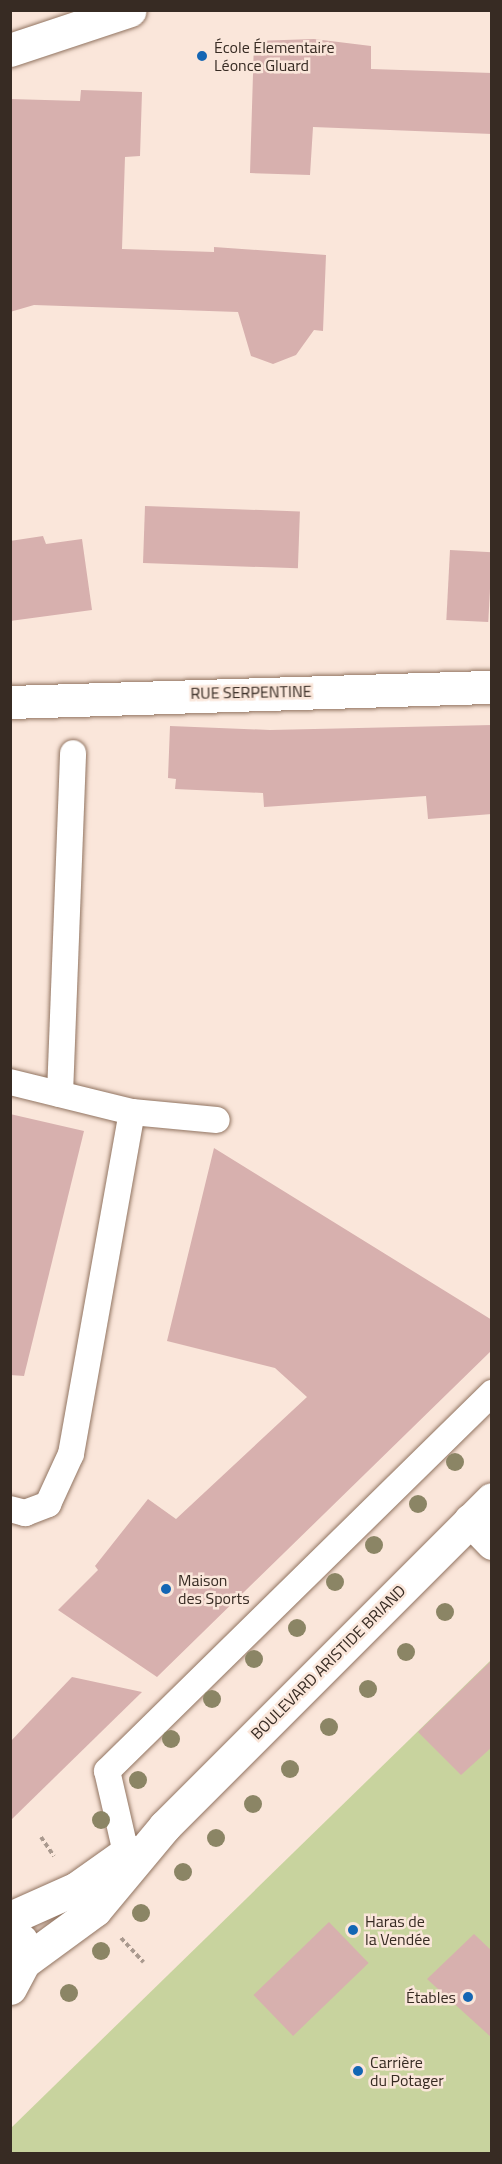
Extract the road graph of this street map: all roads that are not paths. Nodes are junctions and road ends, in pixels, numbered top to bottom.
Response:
1 (130, 10) edge
2 (10, 50) edge
3 (492, 687) edge
4 (10, 702) edge
5 (73, 753) dead end
6 (10, 1082) edge
7 (60, 1094) junction
8 (132, 1112) junction
9 (217, 1120) dead end
10 (492, 1393) edge
11 (10, 1509) edge
12 (484, 1521) edge
13 (165, 1826) junction
14 (126, 1853) junction
15 (10, 1920) edge
16 (17, 1975) edge

1 - 2 main road
3 - 4 main road, RUE SERPENTINE
5 - 7 lane
6 - 7 lane
7 - 8 lane
8 - 9 lane
8 - 11 lane
10 - 14 lane
12 - 13 main road, BOULEVARD ARISTIDE BRIAND
13 - 14 main road, BOULEVARD ARISTIDE BRIAND
13 - 16 main road, BOULEVARD ARISTIDE BRIAND
14 - 15 main road, BOULEVARD ARISTIDE BRIAND
15 - 16 main road, BOULEVARD ARISTIDE BRIAND

